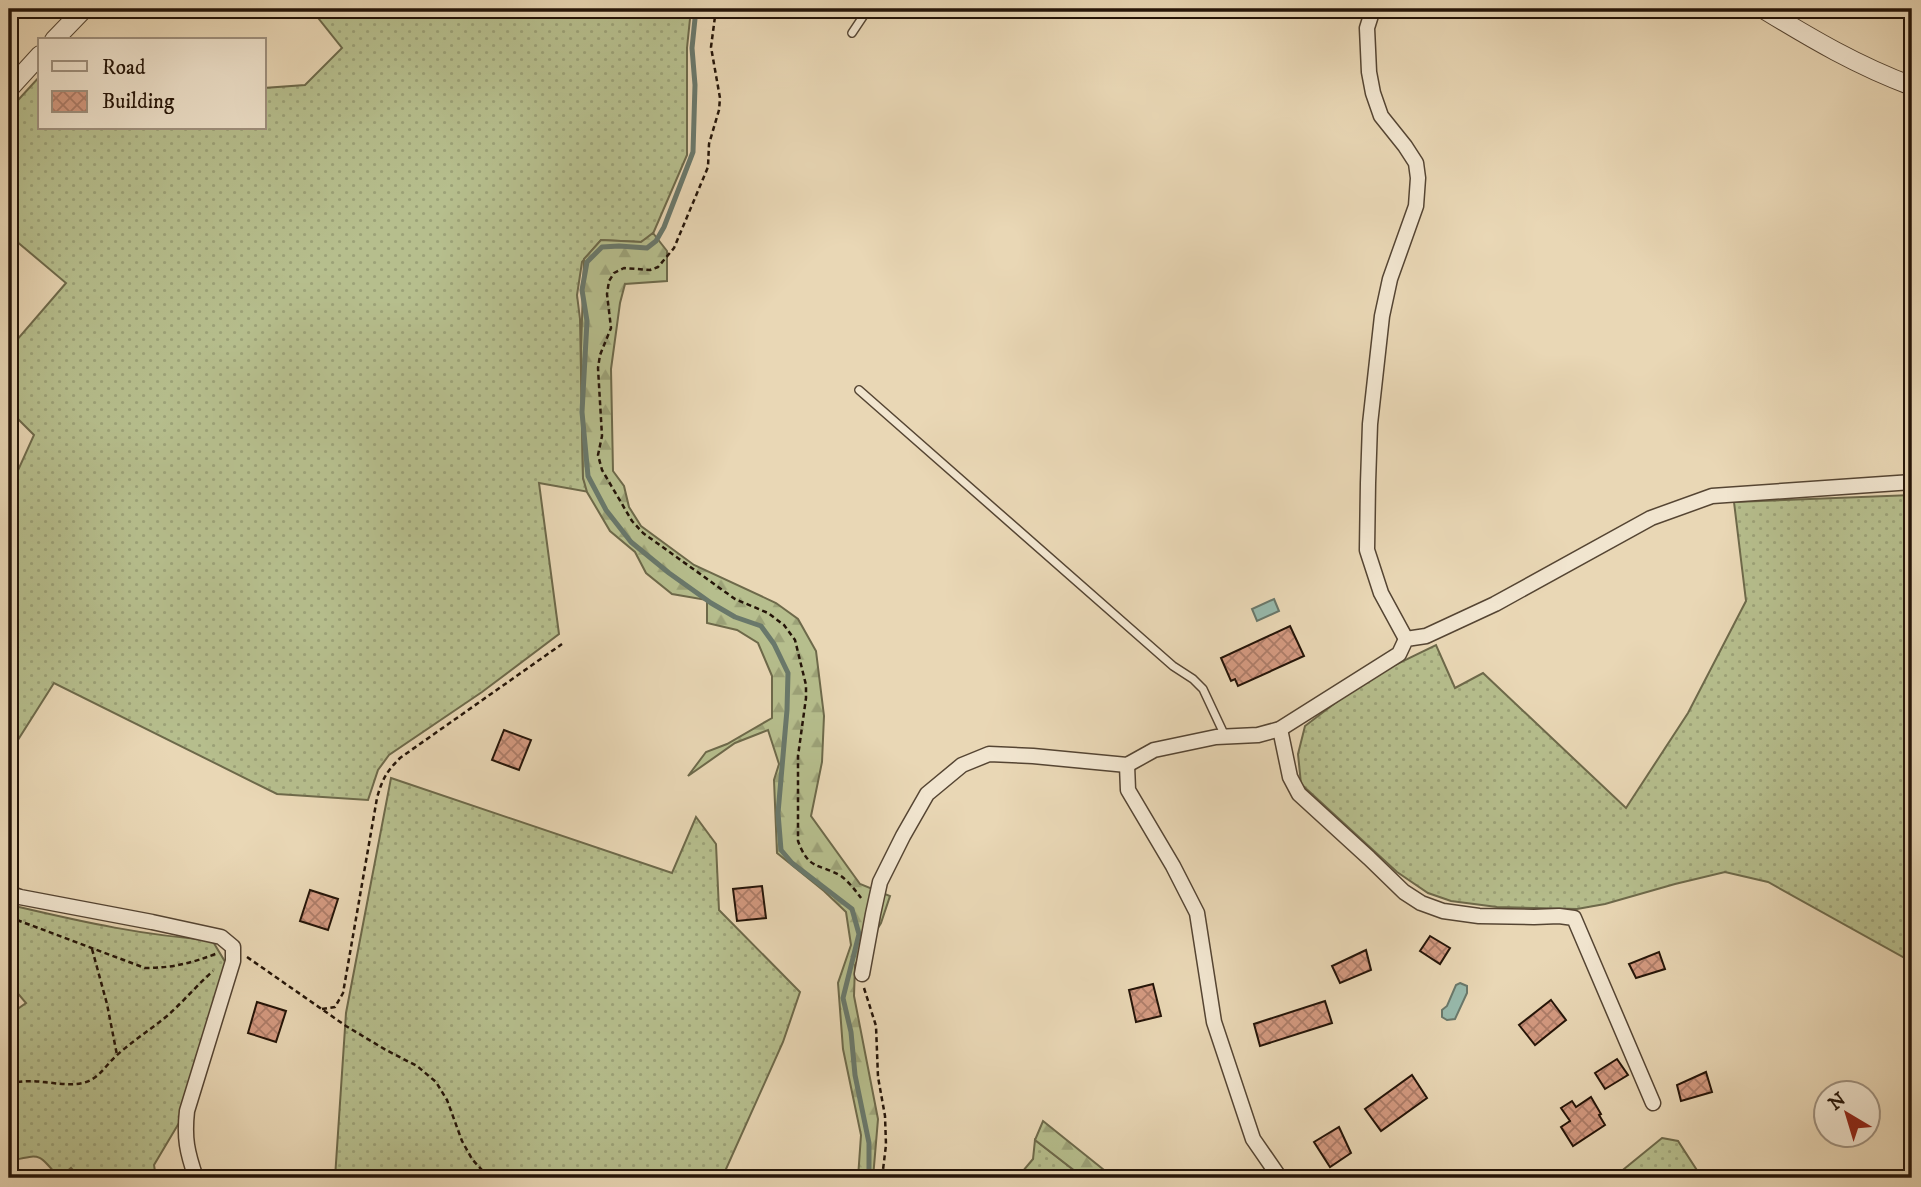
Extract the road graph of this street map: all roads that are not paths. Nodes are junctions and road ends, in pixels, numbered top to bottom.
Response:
1 (84, 9) edge
2 (868, 9) edge
3 (1373, 9) edge
4 (1763, 9) edge
5 (852, 33) dead end
6 (56, 38) edge
7 (38, 57) edge
8 (1912, 86) edge
9 (9, 89) edge
10 (859, 390) dead end
11 (1912, 482) edge
12 (1406, 639) junction
13 (1280, 729) junction
14 (1225, 737) junction
15 (1127, 765) junction
16 (9, 893) edge
17 (862, 974) road end
18 (1653, 1102) dead end
19 (196, 1178) edge
20 (1280, 1178) edge

1 - 6 street
2 - 5 lane
3 - 12 street
4 - 8 street
7 - 9 street
10 - 14 lane
11 - 12 street
12 - 13 street
13 - 14 street
13 - 18 street
14 - 15 street
15 - 17 street
15 - 20 street
16 - 19 street

